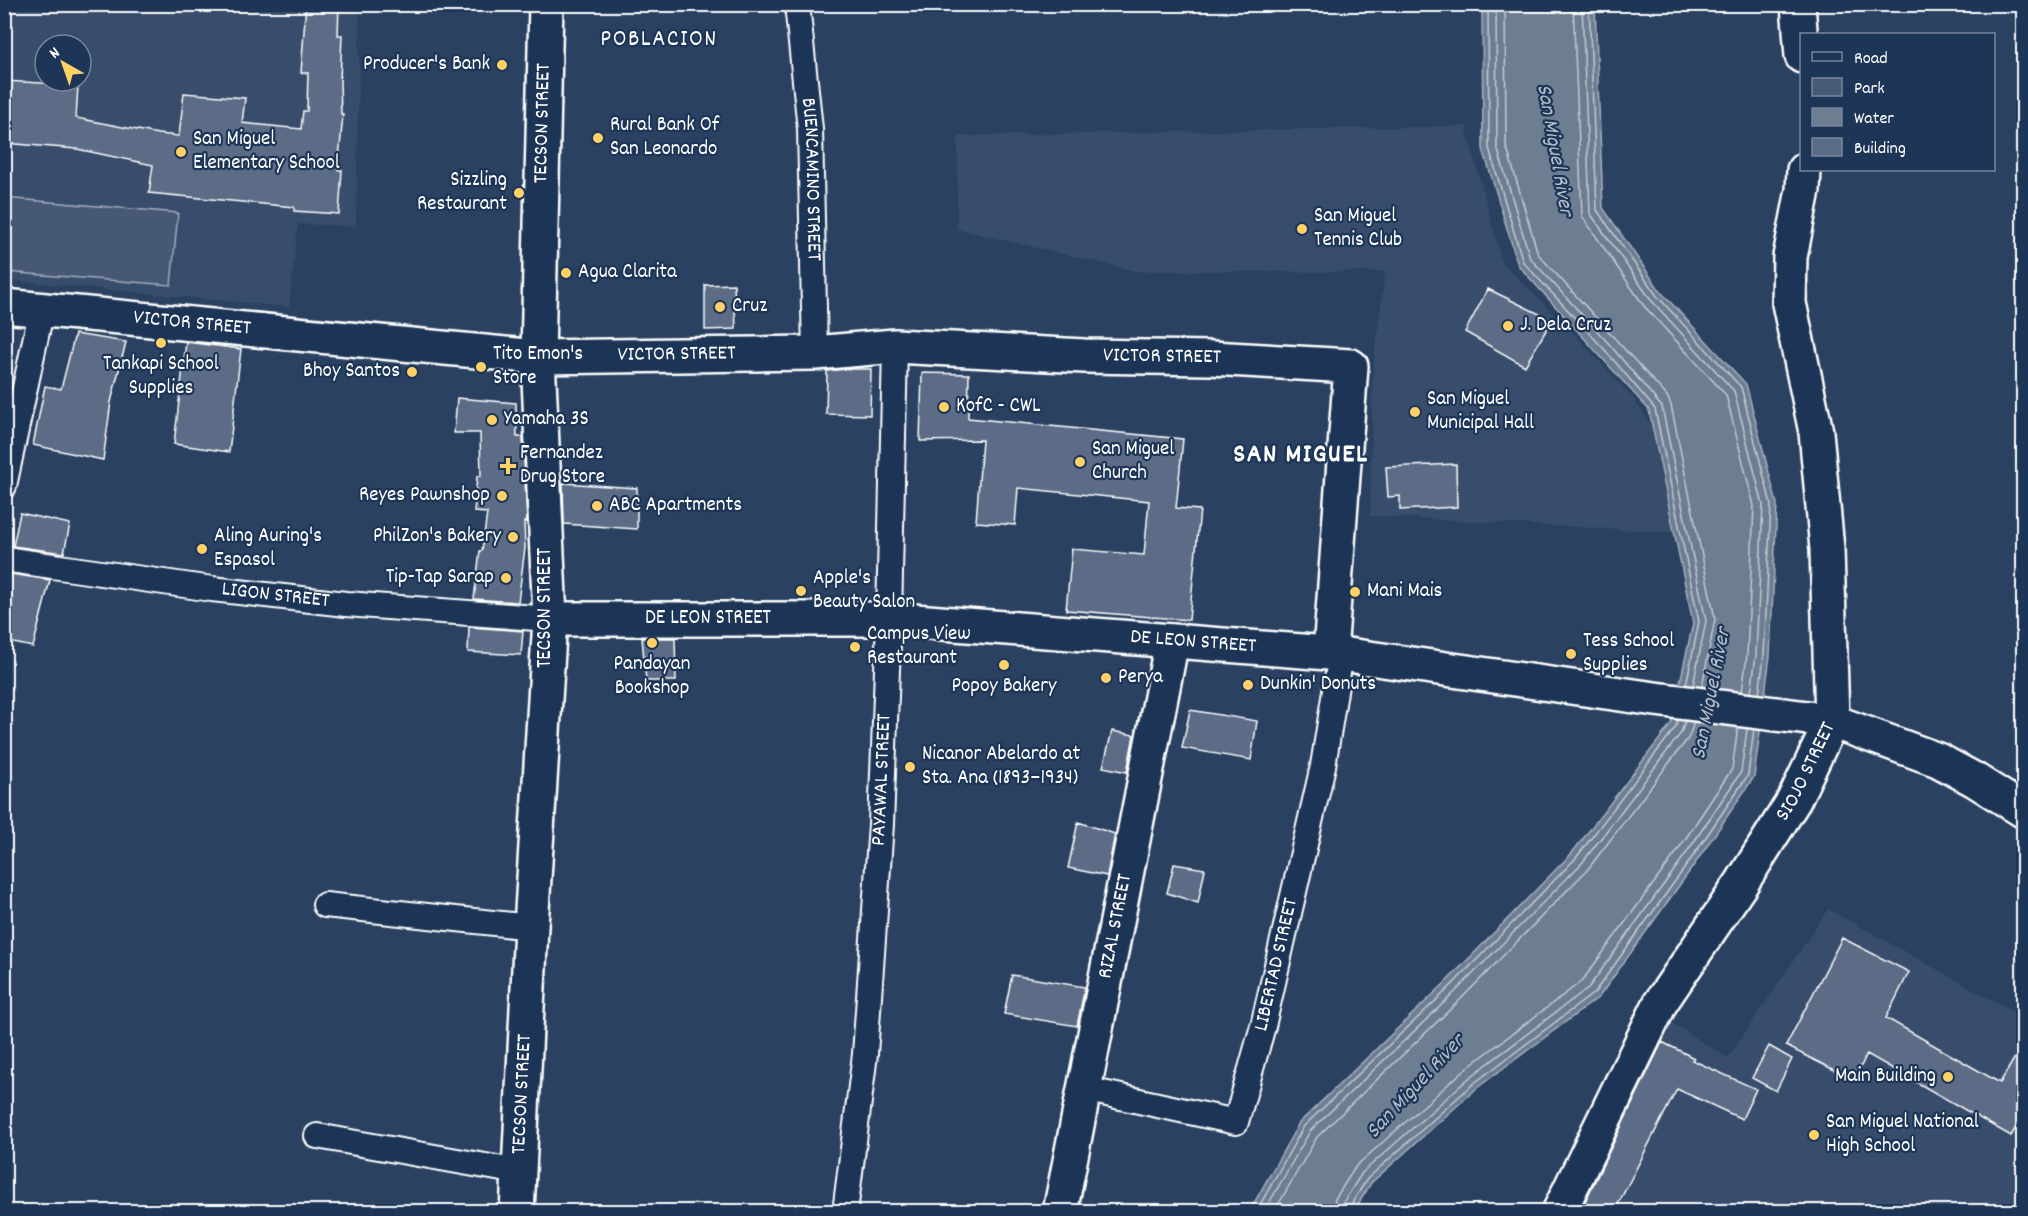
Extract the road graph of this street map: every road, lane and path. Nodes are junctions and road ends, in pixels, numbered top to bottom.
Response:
1 (546, 4) edge
2 (797, 4) edge
3 (1798, 4) edge
4 (1800, 33) edge
5 (1804, 171) edge
6 (4, 306) edge
7 (42, 308) junction
8 (895, 346) junction
9 (815, 353) junction
10 (538, 357) junction
11 (1351, 366) joint
12 (4, 486) edge
13 (4, 559) edge
14 (550, 619) junction
15 (889, 619) junction
16 (1172, 641) junction
17 (1336, 653) junction
18 (1826, 720) junction
19 (2024, 811) edge
20 (325, 905) dead end
21 (531, 927) junction
22 (1084, 1089) junction
23 (317, 1136) dead end
24 (519, 1172) junction
25 (517, 1212) edge
26 (845, 1212) edge
27 (1060, 1212) edge
28 (1558, 1212) edge

1 - 10 street, TECSON STREET
2 - 9 street, BUENCAMINO STREET
3 - 4 street
5 - 18 street, SIOJO STREET
6 - 7 street, VICTOR STREET
7 - 10 street, VICTOR STREET
7 - 12 street
8 - 9 street, VICTOR STREET
8 - 11 street, VICTOR STREET
8 - 15 street, PAYAWAL STREET
9 - 10 street, VICTOR STREET
10 - 14 street, TECSON STREET
11 - 17 street, LIBERTAD STREET
13 - 14 street, LIGON STREET
14 - 15 street, DE LEON STREET
14 - 21 street, TECSON STREET
15 - 16 street, DE LEON STREET
15 - 26 street, PAYAWAL STREET
16 - 17 street, DE LEON STREET
16 - 22 street, RIZAL STREET
17 - 18 street, DE LEON STREET
17 - 22 street, LIBERTAD STREET
18 - 19 street, DE LEON STREET
18 - 28 street, SIOJO STREET
20 - 21 street
21 - 24 street, TECSON STREET
22 - 27 street, RIZAL STREET
23 - 24 street
24 - 25 street, TECSON STREET

